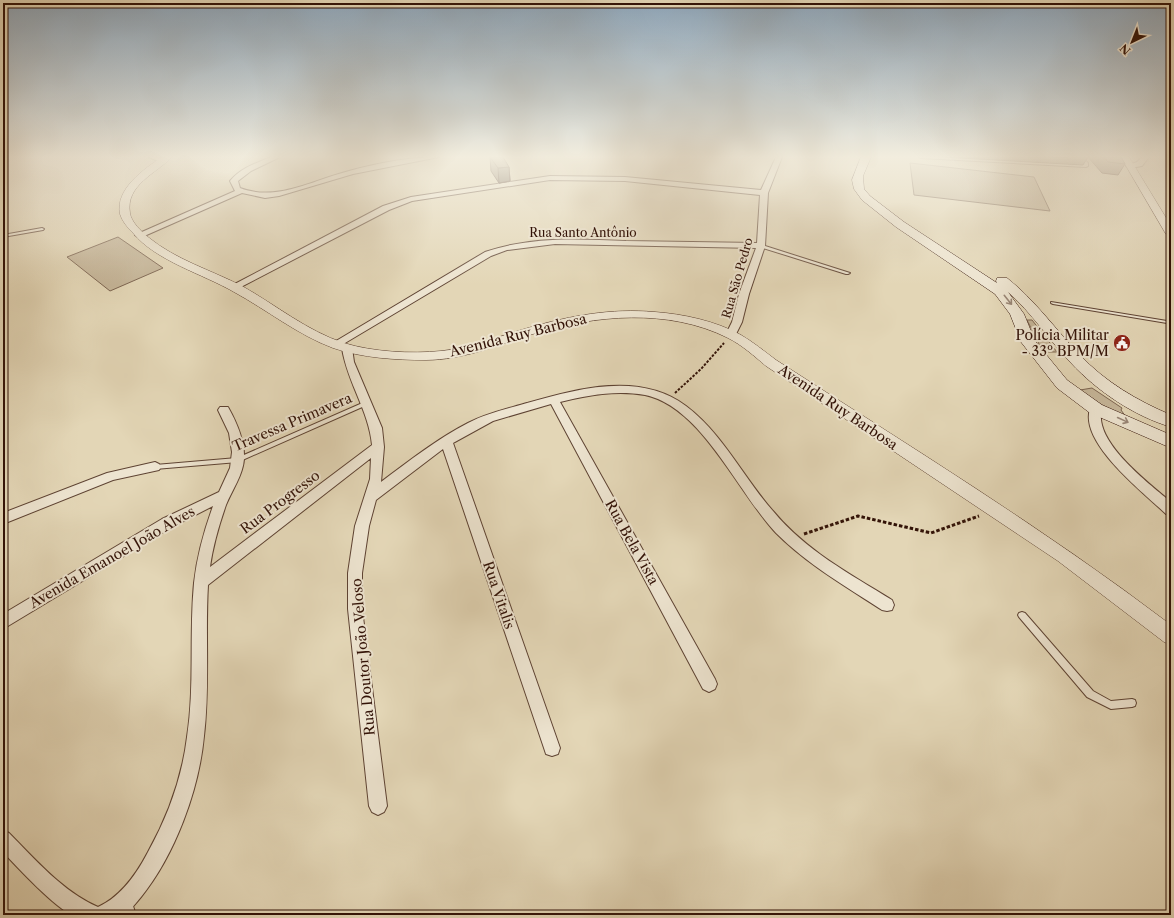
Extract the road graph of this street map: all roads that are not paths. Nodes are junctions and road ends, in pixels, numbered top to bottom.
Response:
1 (126, 200) edge
2 (220, 200) edge
3 (409, 200) edge
4 (764, 200) edge
5 (868, 200) edge
6 (879, 200) edge
7 (1150, 200) edge
8 (42, 230) dead end
9 (139, 234) junction
10 (1171, 234) edge
11 (3, 236) edge
12 (761, 246) junction
13 (848, 273) dead end
14 (234, 287) junction
15 (1053, 303) dead end
16 (1167, 322) dead end
17 (731, 334) junction
18 (342, 346) junction
19 (1076, 359) junction
20 (1042, 361) junction
21 (1097, 379) junction
22 (1062, 384) junction
23 (554, 400) junction
24 (367, 403) junction
25 (1096, 409) junction
26 (224, 410) dead end
27 (1171, 421) edge
28 (446, 441) junction
29 (1171, 442) edge
30 (378, 447) junction
31 (238, 460) junction
32 (155, 467) joint
33 (224, 495) junction
34 (371, 498) junction
35 (1171, 510) edge
36 (3, 519) edge
37 (201, 582) junction
38 (887, 605) dead end
39 (1022, 615) dead end
40 (3, 622) edge
41 (1171, 636) edge
42 (709, 684) dead end
43 (1132, 703) dead end
44 (552, 748) dead end
45 (378, 806) dead end
46 (3, 839) edge
47 (126, 899) junction
48 (95, 914) edge
49 (132, 915) edge

1 - 9 street, Avenida Ruy Barbosa
2 - 9 street
3 - 14 street
4 - 12 street, Rua São Pedro
5 -> 20 main road
6 - 19 main road
7 - 10 street
8 - 11 lane
9 - 14 street, Avenida Ruy Barbosa
12 - 13 lane
12 - 17 street, Rua São Pedro
12 - 18 street, Rua Santo Antônio
14 - 18 street, Avenida Ruy Barbosa
15 - 16 lane
17 - 18 street, Avenida Ruy Barbosa
17 - 41 street, Avenida Ruy Barbosa
18 - 24 street, Rua Doutor João Veloso
19 - 20 main road
19 - 21 main road
20 - 22 main road
21 - 22 main road
21 - 27 main road
22 - 25 main road
23 - 28 street
23 - 38 street
23 - 42 street, Rua Bela Vista
24 - 30 street, Rua Doutor João Veloso
24 - 31 lane, Travessa Primavera
25 -> 29 main road
25 - 35 street
26 - 31 street
28 - 34 street
28 - 44 street, Rua Vitalis
30 - 34 street, Rua Doutor João Veloso
30 - 37 street, Rua Progresso
31 - 32 lane, Travessa Primavera
31 - 33 street
32 - 36 street
33 - 37 street
33 - 40 street, Avenida Emanoel João Alves
34 - 45 street, Rua Doutor João Veloso
37 - 47 street
39 - 43 lane
46 - 48 street
47 - 48 street
47 - 49 lane

